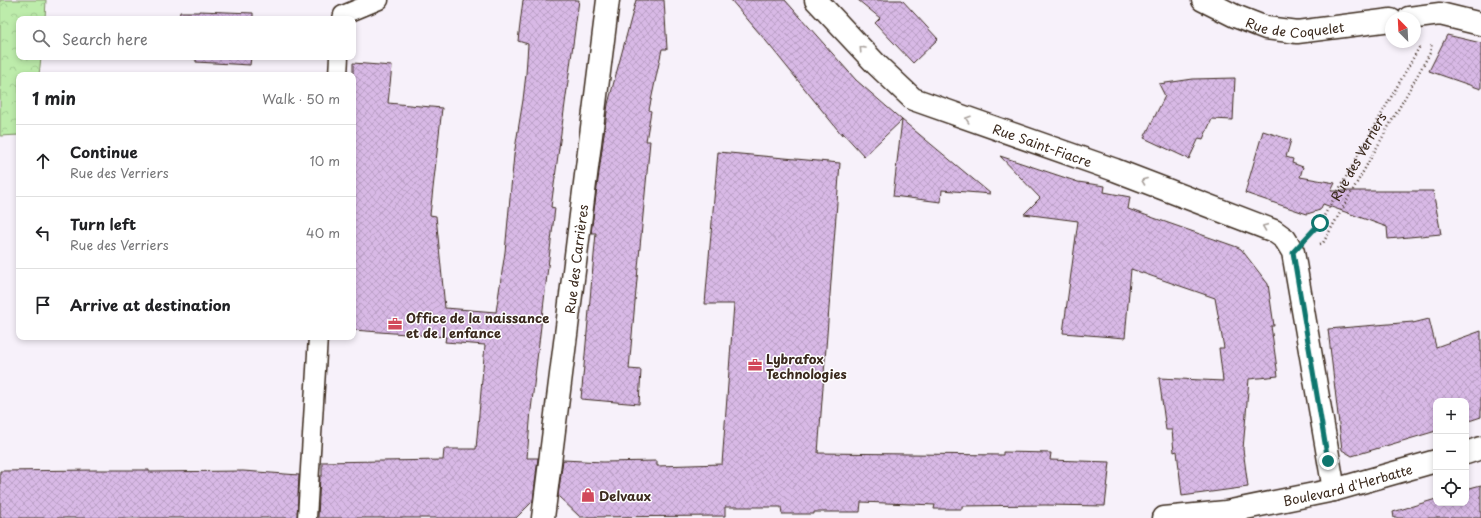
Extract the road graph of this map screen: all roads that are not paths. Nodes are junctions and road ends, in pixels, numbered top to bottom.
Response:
1 (379, 0) edge
2 (608, 0) edge
3 (816, 0) edge
4 (1203, 0) edge
5 (343, 16) edge
6 (1421, 16) edge
7 (1385, 21) edge
8 (1481, 24) edge
9 (339, 60) edge
10 (338, 72) edge
11 (318, 340) edge
12 (1481, 448) edge
13 (1469, 452) edge
14 (1433, 462) edge
15 (1334, 490) junction
16 (307, 518) edge
17 (542, 518) edge
18 (1164, 518) edge

1 - 5 lane
2 - 17 street, Rue des Carrières
15 -> 3 street, Rue Saint-Fiacre
4 - 7 street, Rue de Coquelet
6 - 8 street
9 - 10 lane
11 - 16 lane
12 - 13 street
14 - 15 street, Boulevard d'Herbatte
15 - 18 street, Boulevard d'Herbatte

